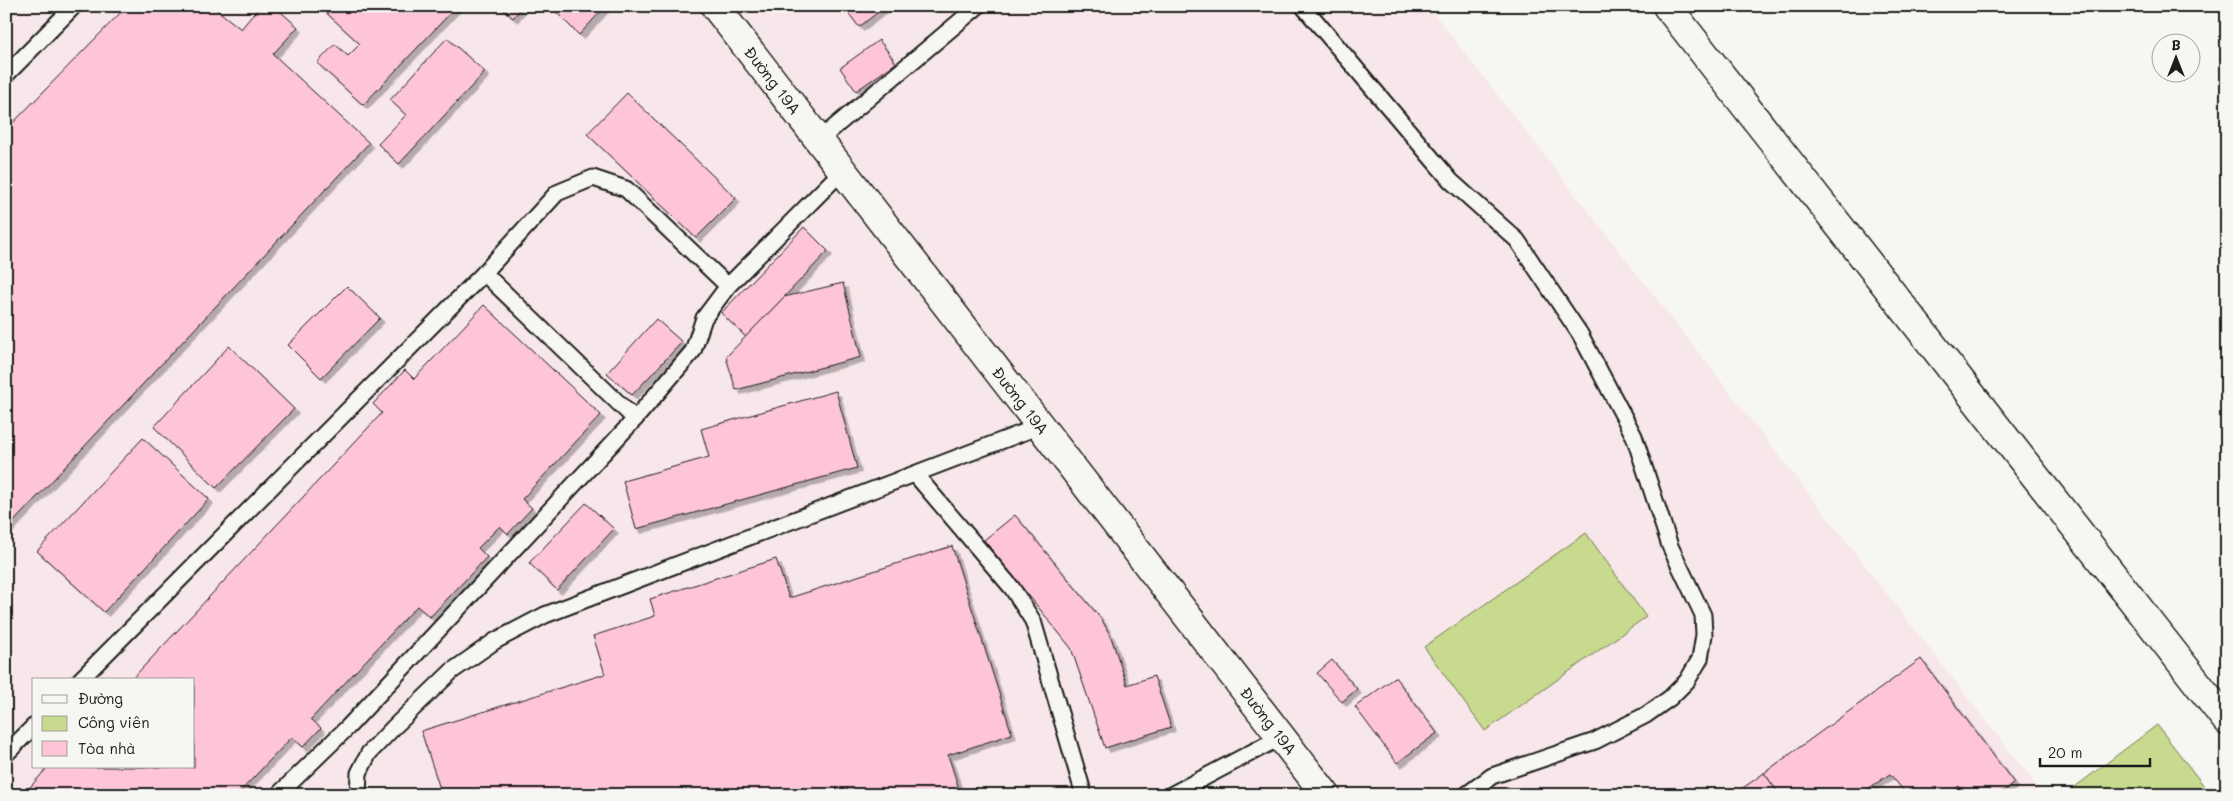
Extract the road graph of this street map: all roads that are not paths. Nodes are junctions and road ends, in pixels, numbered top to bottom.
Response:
1 (74, 6) edge
2 (715, 6) edge
3 (978, 6) edge
4 (1303, 6) edge
5 (1667, 6) edge
6 (6, 75) edge
7 (819, 140) junction
8 (843, 170) junction
9 (484, 273) junction
10 (728, 286) junction
11 (635, 418) junction
12 (1040, 426) junction
13 (915, 474) junction
14 (82, 678) edge
15 (2227, 721) edge
16 (32, 728) edge
17 (1281, 738) junction
18 (6, 754) edge
19 (278, 795) edge
20 (358, 795) edge
21 (1084, 795) edge
22 (1170, 795) edge
23 (1326, 795) edge
24 (1466, 795) edge

1 - 6 lane
2 - 7 street, Đường 19A
3 - 7 lane
4 - 24 lane
5 - 15 street
7 - 8 street, Đường 19A
8 - 10 lane
8 - 12 street, Đường 19A
9 - 10 lane
9 - 11 lane
9 - 14 lane
10 - 11 lane
11 - 19 lane
12 - 13 lane
12 - 17 street, Đường 19A
13 - 20 lane
13 - 21 lane
16 - 18 lane
17 - 22 lane
17 - 23 street, Đường 19A

